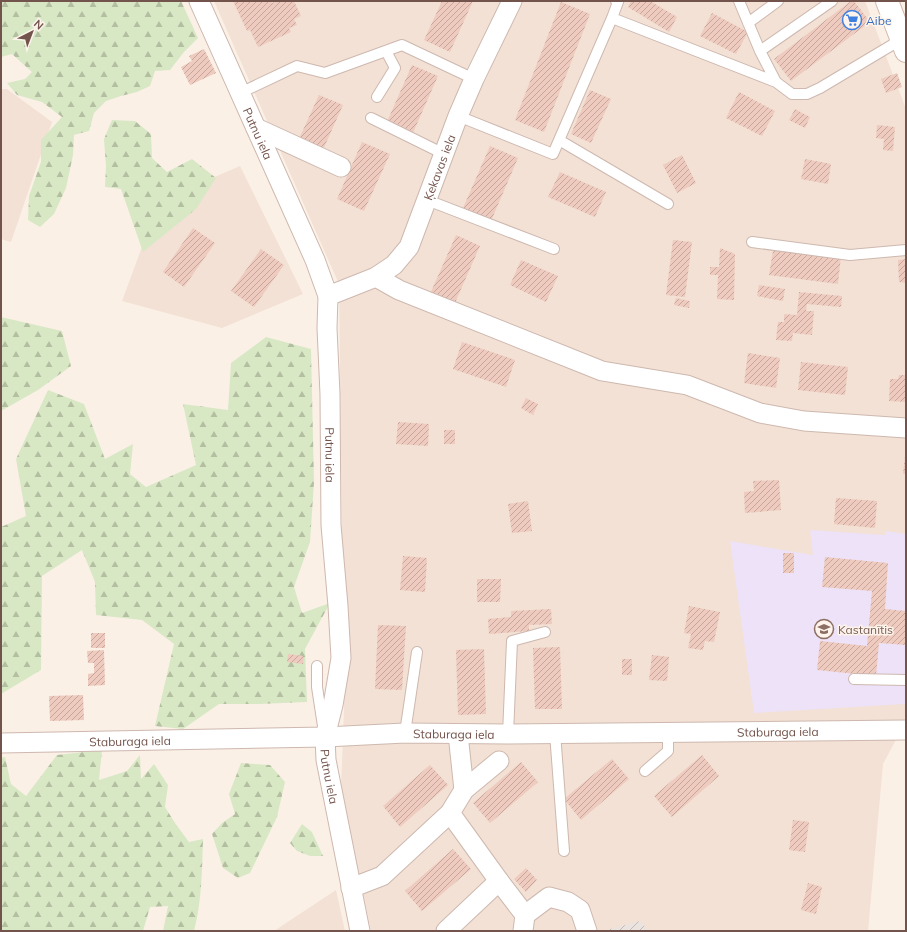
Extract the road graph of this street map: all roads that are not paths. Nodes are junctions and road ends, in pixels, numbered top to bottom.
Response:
1 (199, 1) edge
2 (512, 1) edge
3 (616, 1) edge
4 (739, 1) edge
5 (778, 1) edge
6 (832, 1) edge
7 (887, 1) edge
8 (612, 18) junction
9 (748, 23) junction
10 (903, 44) edge
11 (386, 51) junction
12 (760, 51) junction
13 (474, 79) junction
14 (776, 82) junction
15 (240, 93) junction
16 (377, 97) dead end
17 (458, 116) junction
18 (371, 118) dead end
19 (256, 128) junction
20 (559, 140) junction
21 (444, 154) junction
22 (341, 167) dead end
23 (427, 200) junction
24 (668, 204) dead end
25 (752, 242) dead end
26 (554, 250) dead end
27 (906, 250) edge
28 (376, 277) junction
29 (328, 296) junction
30 (906, 428) edge
31 (545, 632) dead end
32 (417, 652) dead end
33 (317, 666) dead end
34 (854, 679) dead end
35 (906, 680) edge
36 (906, 730) edge
37 (668, 732) junction
38 (405, 733) junction
39 (555, 733) junction
40 (458, 734) junction
41 (508, 734) junction
42 (325, 737) junction
43 (1, 743) edge
44 (500, 761) dead end
45 (645, 771) dead end
46 (464, 790) junction
47 (450, 813) junction
48 (564, 851) dead end
49 (499, 881) junction
50 (351, 888) junction
51 (524, 923) edge
52 (360, 931) edge
53 (446, 931) edge
54 (587, 931) edge

1 - 15 street, Putnu iela
2 - 13 street, Ķekavas iela
3 - 8 lane
4 - 9 lane
5 - 9 lane
6 - 12 lane
7 - 10 main road
8 - 14 lane
8 - 20 lane
9 - 12 lane
10 - 14 lane
11 - 13 lane
11 - 15 lane
11 - 16 lane
12 - 14 lane
13 - 17 street, Ķekavas iela
15 - 19 street, Putnu iela
17 - 20 lane
17 - 21 street, Ķekavas iela
18 - 21 lane
19 - 22 street
19 - 29 street, Putnu iela
20 - 24 lane
21 - 23 street, Ķekavas iela
23 - 26 lane
23 - 28 street, Ķekavas iela
25 - 27 lane
28 - 29 street, Ķekavas iela
28 - 30 street
29 - 42 street, Putnu iela
31 - 41 lane
32 - 38 lane
33 - 42 lane
34 - 35 lane
36 - 37 street, Staburaga iela
37 - 39 street, Staburaga iela
37 - 45 lane
38 - 40 street, Staburaga iela
38 - 42 street, Staburaga iela
39 - 41 street, Staburaga iela
39 - 48 lane
40 - 41 street, Staburaga iela
40 - 46 street
42 - 43 street, Staburaga iela
42 - 50 street, Putnu iela
44 - 46 street
46 - 47 street
47 - 49 street
47 - 50 street
49 - 51 street
49 - 53 street
50 - 52 street, Putnu iela
51 - 54 street

